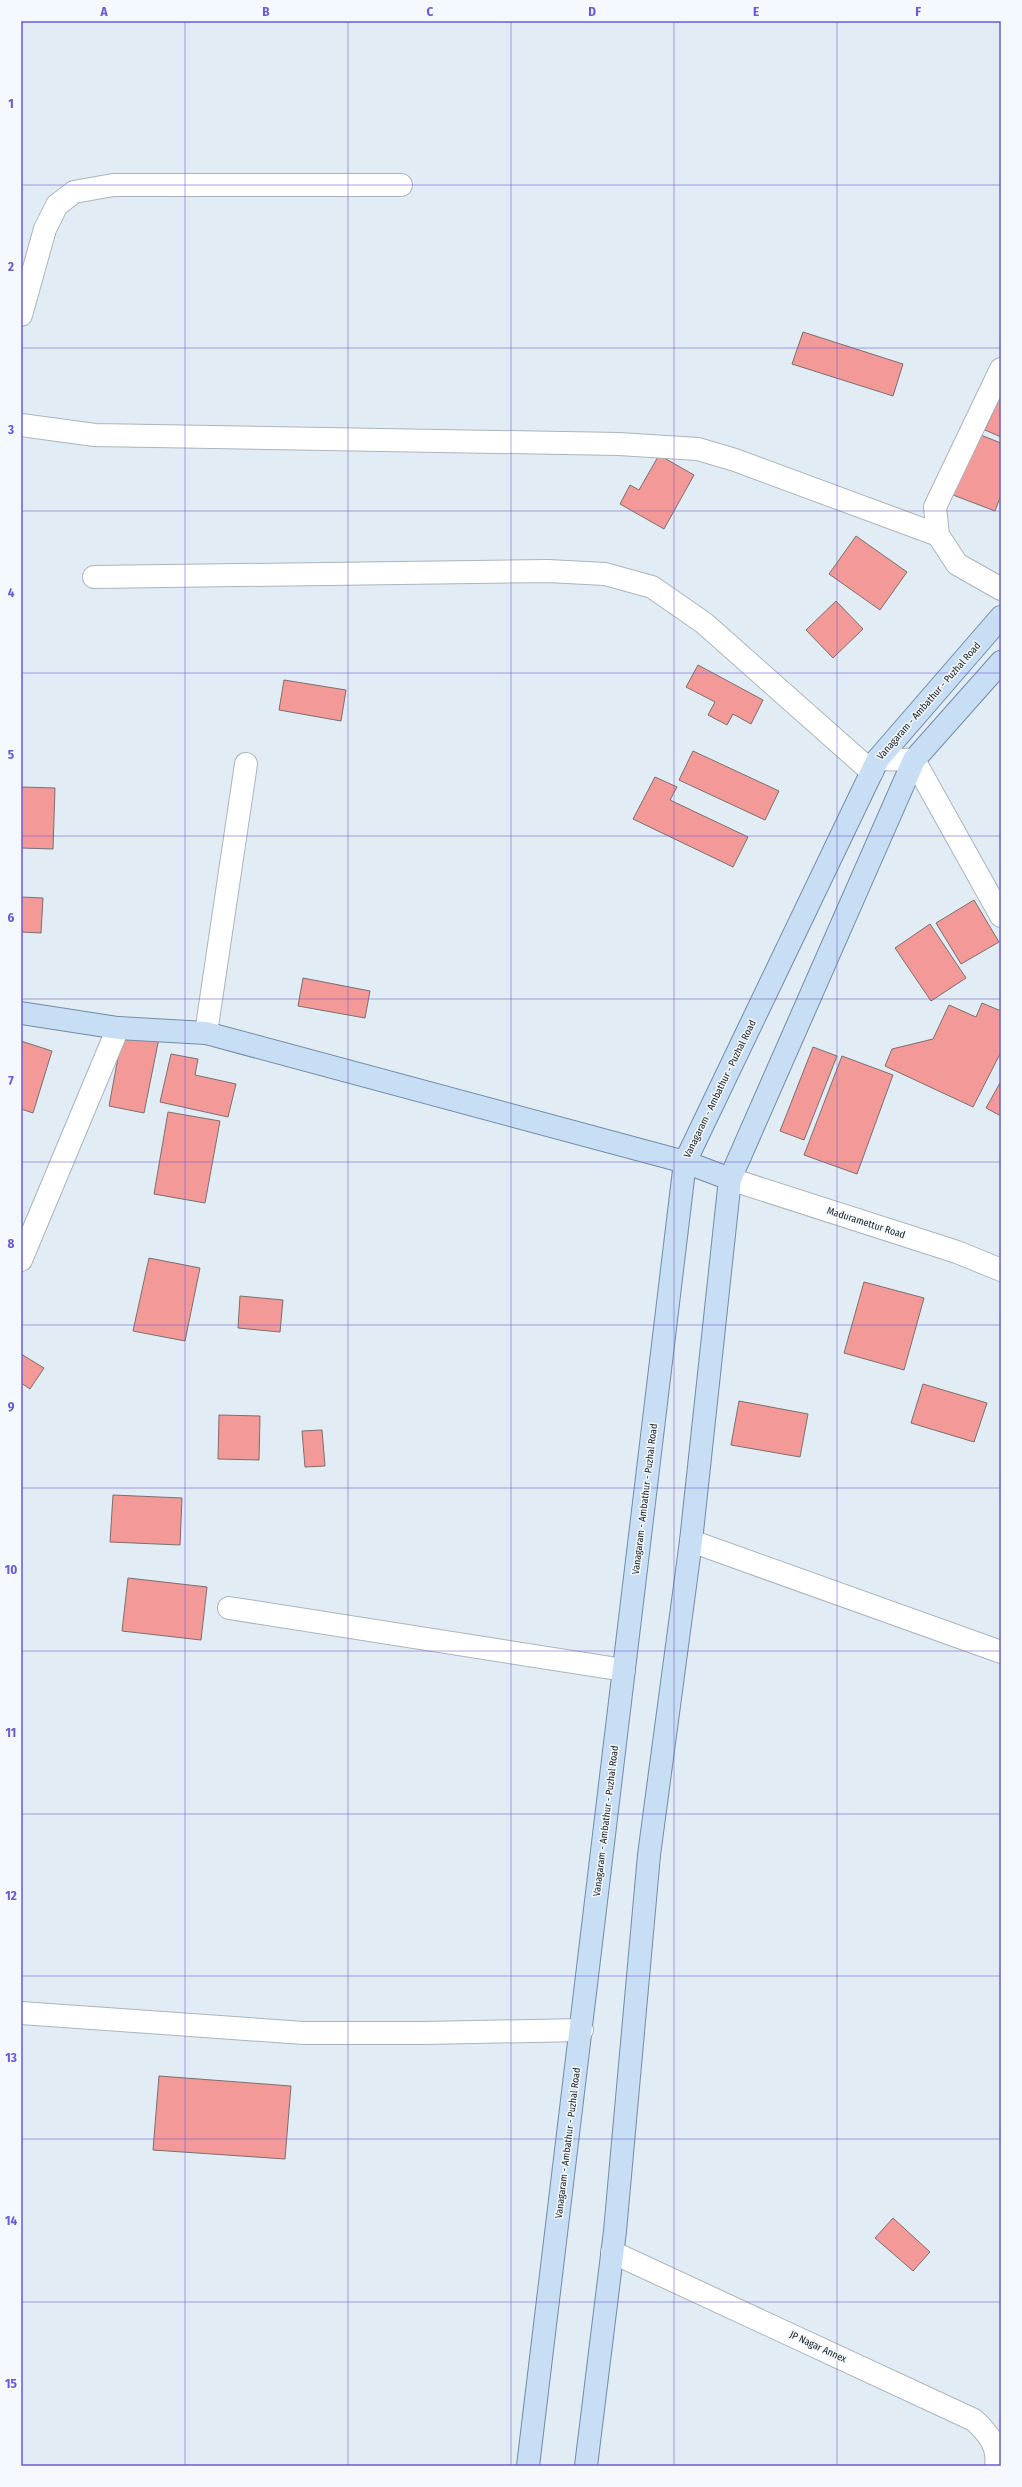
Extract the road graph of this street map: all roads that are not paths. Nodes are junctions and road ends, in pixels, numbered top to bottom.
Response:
1 (401, 185) dead end
2 (21, 315) edge
3 (1001, 369) edge
4 (21, 425) edge
5 (938, 535) junction
6 (94, 577) dead end
7 (1001, 589) edge
8 (1001, 617) edge
9 (1001, 662) edge
10 (914, 760) junction
11 (246, 764) dead end
12 (875, 766) junction
13 (1001, 916) edge
14 (21, 1013) edge
15 (118, 1028) junction
16 (206, 1033) junction
17 (685, 1162) junction
18 (730, 1179) junction
19 (21, 1260) edge
20 (1001, 1270) edge
21 (691, 1541) junction
22 (229, 1608) dead end
23 (1001, 1652) edge
24 (624, 1670) junction
25 (21, 2013) edge
26 (582, 2030) junction
27 (612, 2252) junction
28 (528, 2466) edge
29 (586, 2466) edge
30 (996, 2466) edge

1 - 2 street
3 - 5 street
4 - 5 street
5 - 7 street
6 - 12 street
8 - 12 main road, Vanagaram - Ambathur - Puzhal Road
9 - 10 main road
10 - 12 street
10 - 13 street
10 - 18 main road
11 - 16 street
12 - 17 main road, Vanagaram - Ambathur - Puzhal Road
14 - 15 main road
15 - 16 main road
15 - 19 street
16 - 17 main road
17 - 18 main road
17 - 24 main road, Vanagaram - Ambathur - Puzhal Road
18 - 20 street, Maduramettur Road
18 - 21 main road
21 - 23 street
21 - 27 main road
22 - 24 street
24 - 26 main road, Vanagaram - Ambathur - Puzhal Road
25 - 26 street
26 - 28 main road, Vanagaram - Ambathur - Puzhal Road
27 - 29 main road
27 - 30 street, JP Nagar Annex

